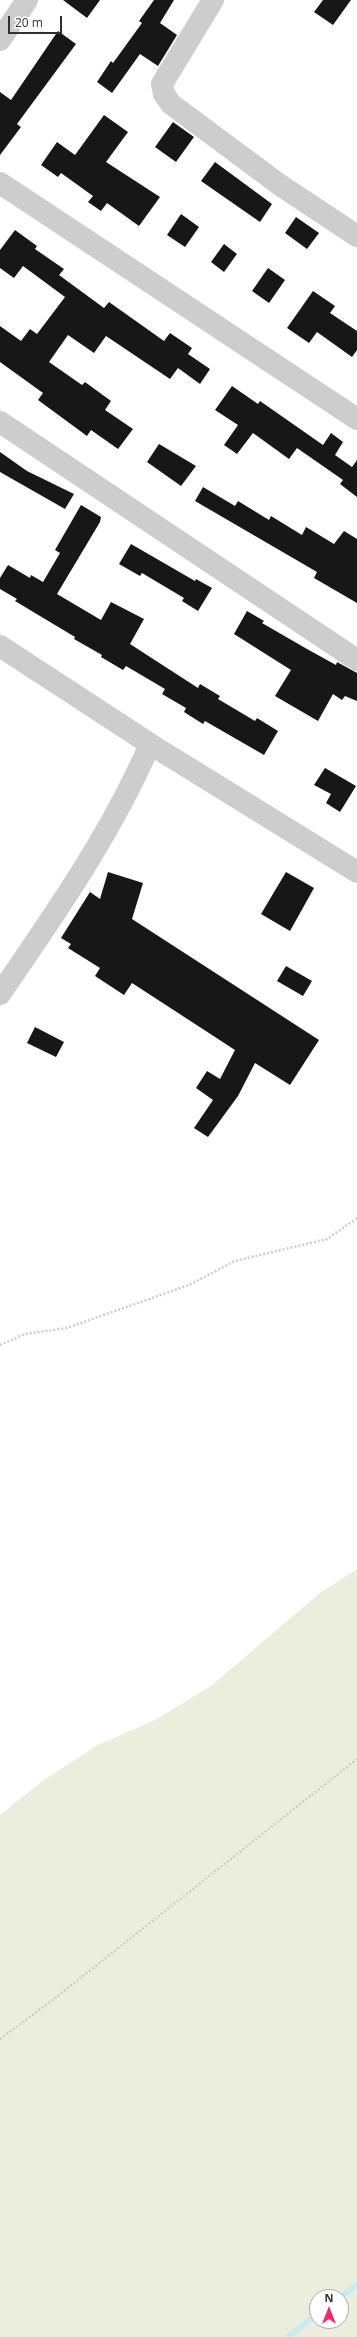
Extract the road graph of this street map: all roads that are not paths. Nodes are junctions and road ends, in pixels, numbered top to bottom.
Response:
1 (27, 0) edge
2 (213, 0) edge
3 (0, 40) edge
4 (0, 184) edge
5 (357, 236) edge
6 (357, 419) edge
7 (0, 422) edge
8 (0, 646) edge
9 (357, 660) edge
10 (150, 744) junction
11 (357, 872) edge
12 (0, 994) edge

1 - 3 street
2 - 5 street
4 - 6 street
7 - 9 street
8 - 10 street
10 - 11 street
10 - 12 street

